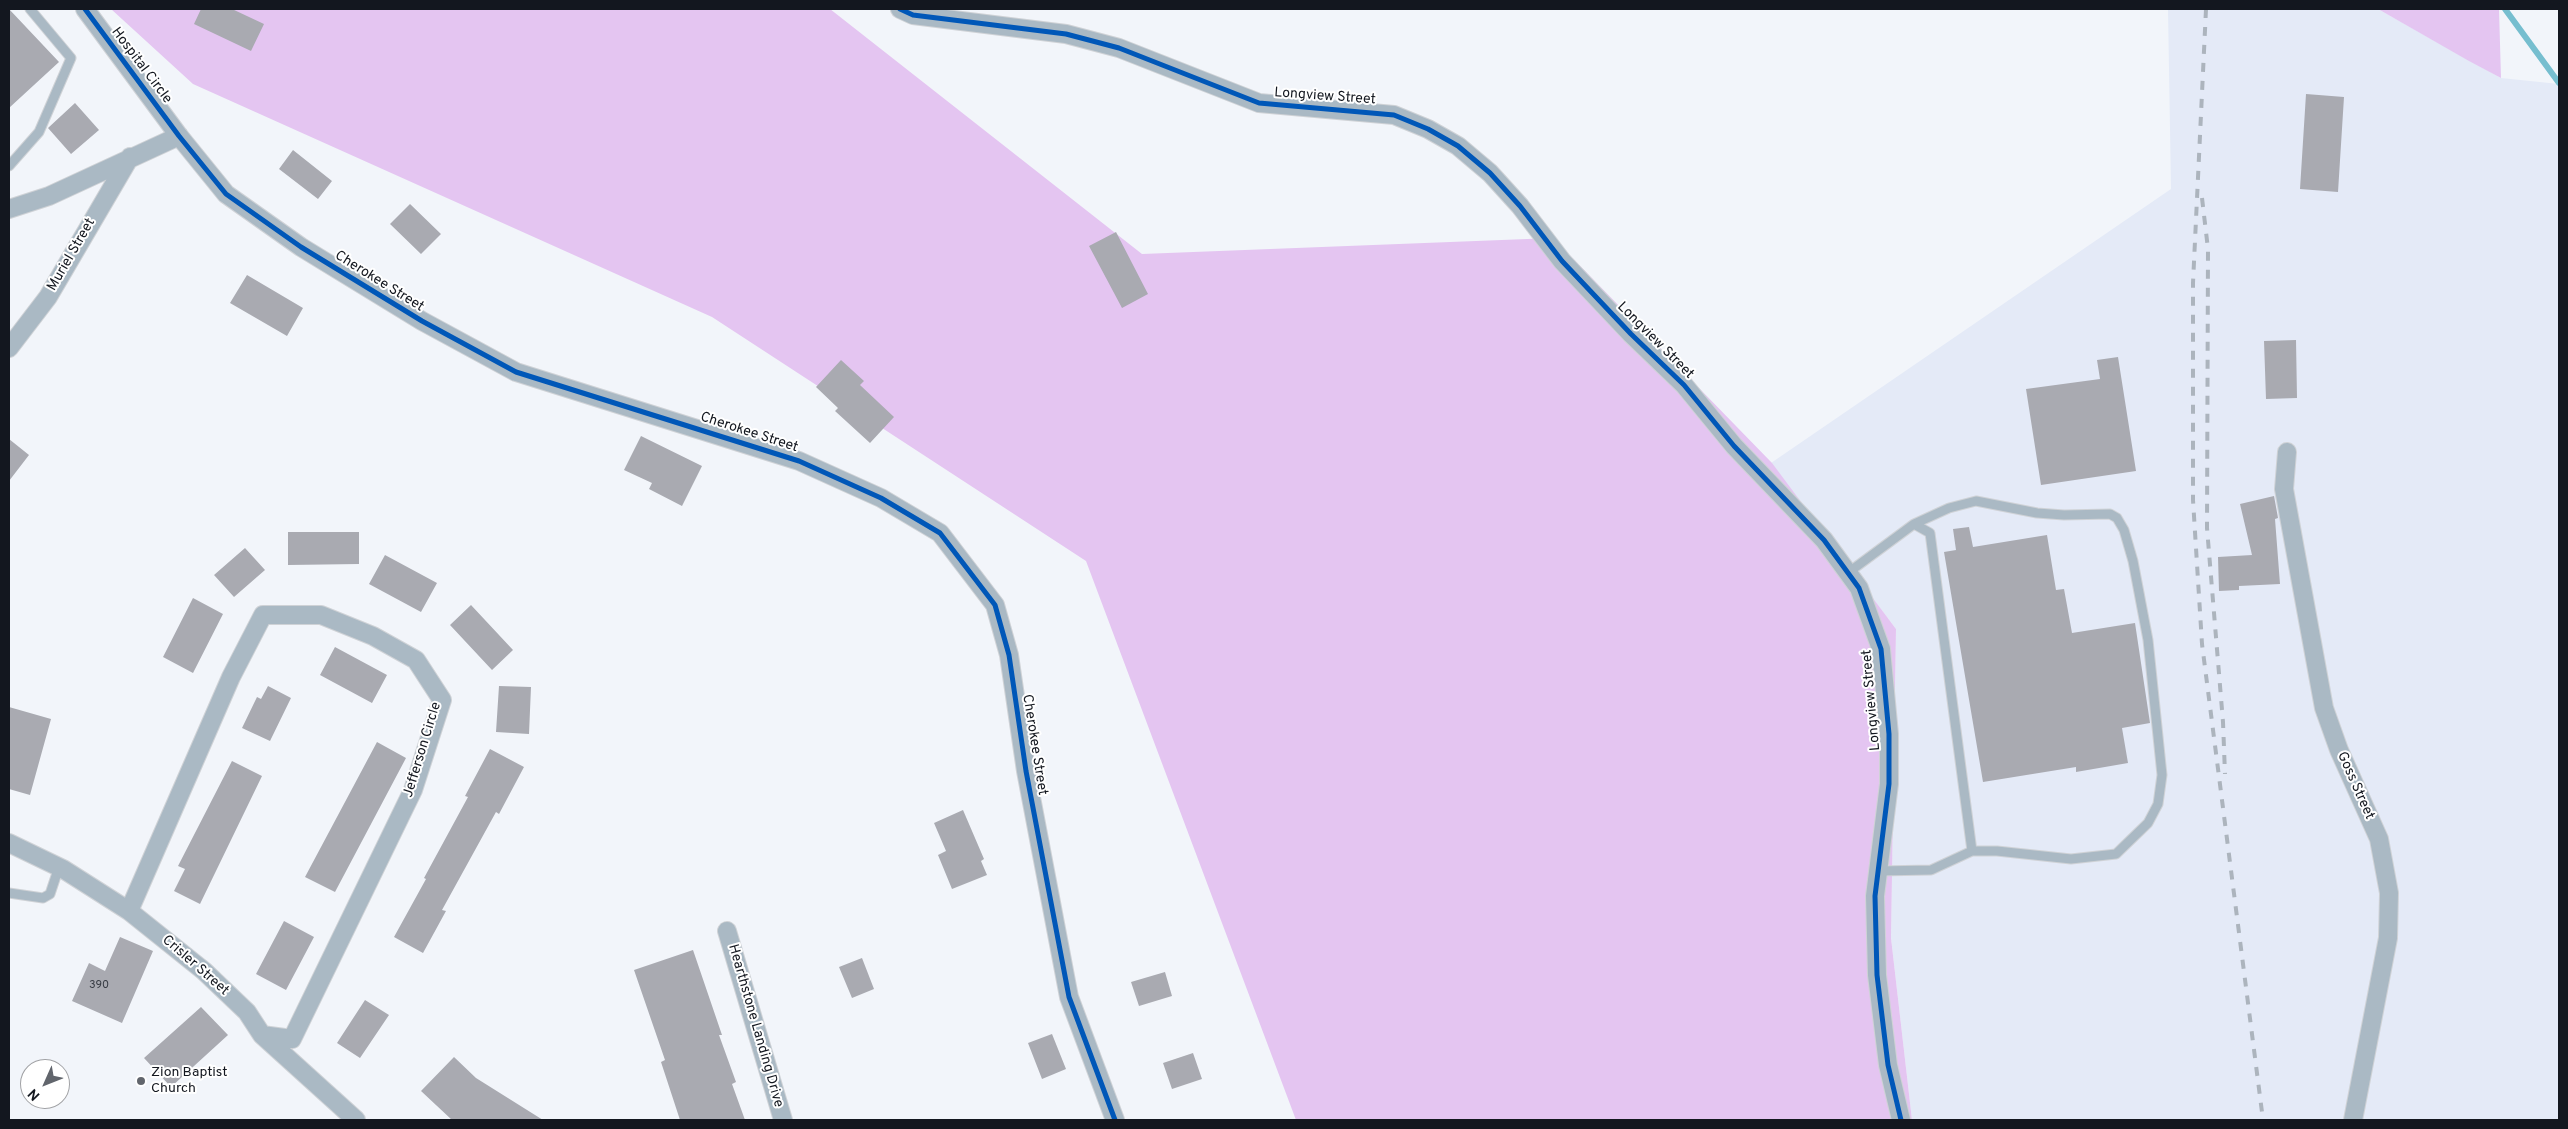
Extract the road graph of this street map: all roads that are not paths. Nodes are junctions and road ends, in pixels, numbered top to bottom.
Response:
1 (30, 9) edge
2 (85, 9) edge
3 (900, 9) edge
4 (179, 136) junction
5 (130, 157) junction
6 (9, 166) edge
7 (9, 209) edge
8 (9, 348) edge
9 (2287, 452) dead end
10 (1914, 524) junction
11 (1849, 572) junction
12 (9, 843) edge
13 (1972, 851) junction
14 (59, 867) junction
15 (1878, 871) junction
16 (9, 893) edge
17 (129, 911) junction
18 (727, 931) dead end
19 (262, 1035) junction
20 (356, 1120) edge
21 (783, 1120) edge
22 (1115, 1120) edge
23 (1901, 1120) edge
24 (2353, 1120) edge

1 - 6 lane
2 - 4 street, Hospital Circle
3 - 11 street, Longview Street
4 - 5 street
4 - 22 street, Cherokee Street
5 - 7 street
5 - 8 street, Muriel Street
9 - 24 street, Goss Street
10 - 11 lane
10 - 13 lane
10 - 13 lane
11 - 15 street, Longview Street
12 - 14 street, Crisler Street
13 - 15 lane
14 - 16 lane
14 - 17 street, Crisler Street
15 - 23 street, Longview Street
17 - 19 street, Crisler Street
17 - 19 street, Jefferson Circle
18 - 21 street, Hearthstone Landing Drive
19 - 20 street, Crisler Street

